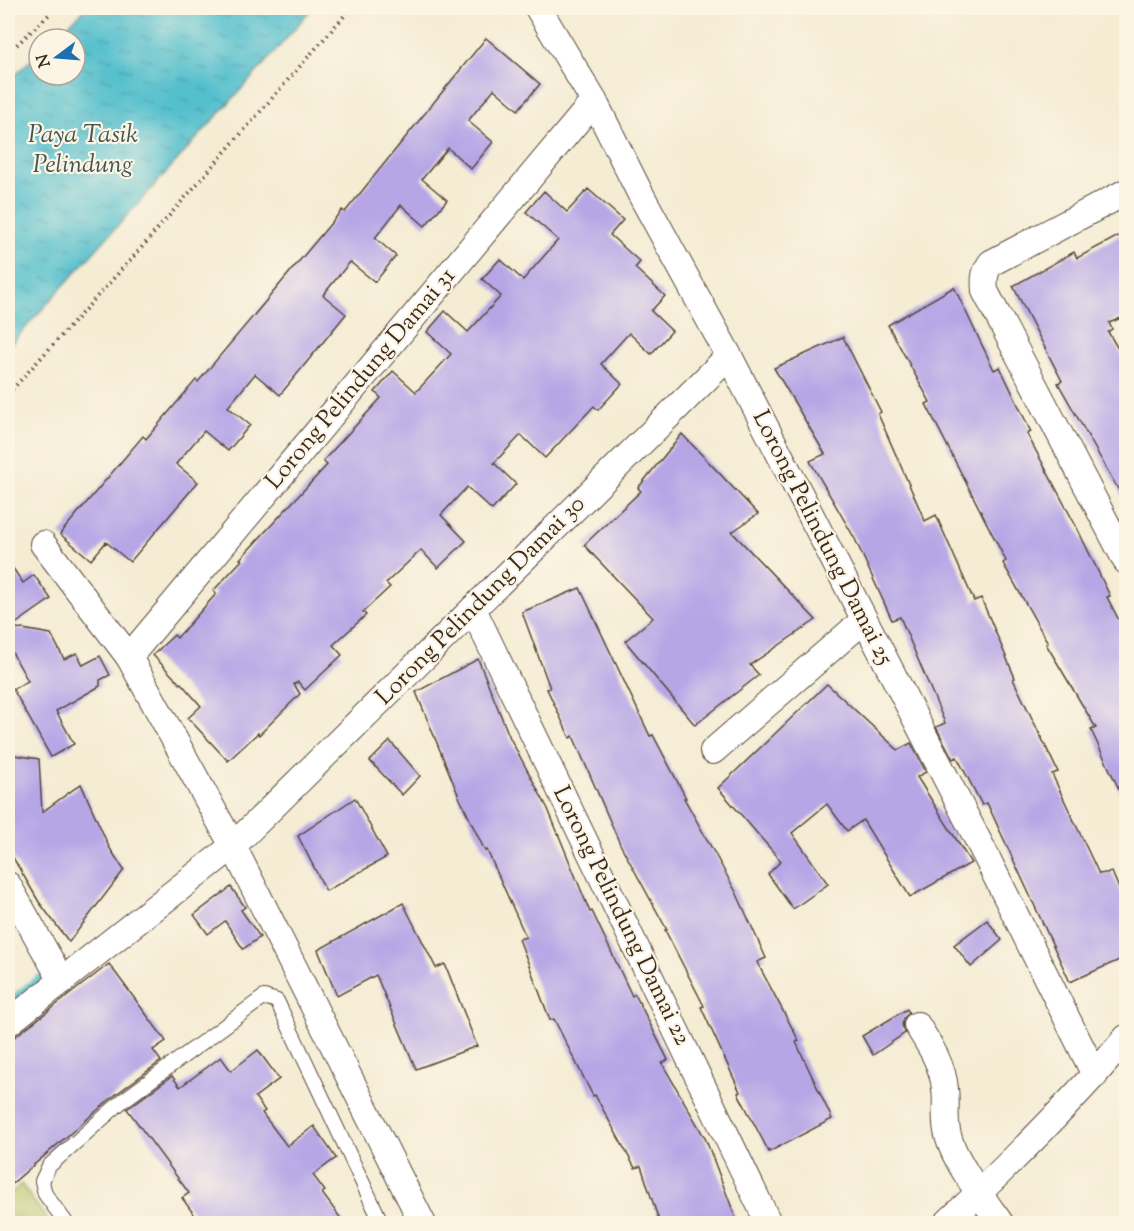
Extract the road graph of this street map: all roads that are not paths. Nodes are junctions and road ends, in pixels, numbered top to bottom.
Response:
1 (538, 8) edge
2 (594, 101) junction
3 (1126, 192) edge
4 (729, 356) junction
5 (44, 544) dead end
6 (1126, 561) edge
7 (473, 609) junction
8 (864, 620) junction
9 (129, 657) junction
10 (713, 751) dead end
11 (233, 846) junction
12 (8, 885) edge
13 (62, 981) junction
14 (8, 1023) edge
15 (917, 1025) dead end
16 (1126, 1038) edge
17 (1095, 1075) junction
18 (979, 1193) junction
19 (67, 1224) edge
20 (382, 1224) edge
21 (423, 1224) edge
22 (769, 1224) edge
23 (946, 1224) edge
24 (1001, 1224) edge

1 - 2 street, Lorong Pelindung Damai 25
2 - 4 street, Lorong Pelindung Damai 25
2 - 9 street, Lorong Pelindung Damai 31
3 - 6 street
4 - 7 street, Lorong Pelindung Damai 30
4 - 8 street, Lorong Pelindung Damai 25
5 - 9 street
7 - 11 street, Lorong Pelindung Damai 30
7 - 22 street, Lorong Pelindung Damai 22
8 - 10 street
8 - 17 street, Lorong Pelindung Damai 25
9 - 11 street
11 - 13 street, Lorong Pelindung Damai 30
11 - 21 street
12 - 13 street
13 - 14 street, Lorong Pelindung Damai 30
15 - 18 street
16 - 17 street
17 - 18 street
18 - 23 street
18 - 24 street
19 - 20 lane

